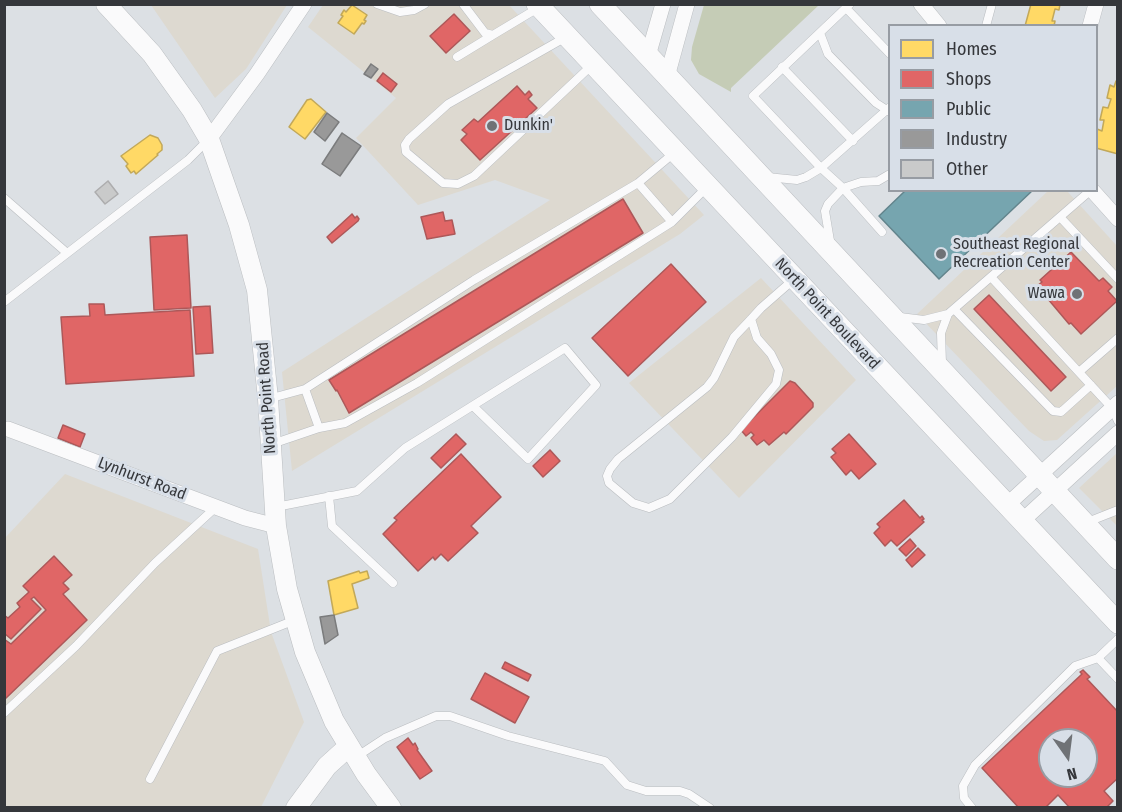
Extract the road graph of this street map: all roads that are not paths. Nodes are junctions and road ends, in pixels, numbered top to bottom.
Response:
1 (106, 4) edge
2 (304, 4) edge
3 (377, 4) edge
4 (425, 4) edge
5 (463, 4) edge
6 (600, 4) edge
7 (663, 4) edge
8 (687, 4) edge
9 (921, 4) edge
10 (992, 4) edge
11 (1096, 4) edge
12 (538, 6) edge
13 (848, 6) edge
14 (937, 24) edge
15 (987, 24) edge
16 (1091, 24) edge
17 (820, 33) junction
18 (493, 35) junction
19 (567, 37) junction
20 (888, 52) edge
21 (648, 56) junction
22 (457, 57) dead end
23 (593, 64) junction
24 (782, 67) junction
25 (667, 77) junction
26 (888, 109) edge
27 (888, 110) edge
28 (209, 139) junction
29 (853, 141) junction
30 (675, 152) junction
31 (821, 168) junction
32 (888, 175) edge
33 (759, 176) junction
34 (638, 183) junction
35 (707, 187) junction
36 (843, 188) junction
37 (1089, 192) edge
38 (1093, 192) edge
39 (4, 198) edge
40 (1060, 218) junction
41 (1118, 219) edge
42 (672, 222) junction
43 (882, 232) dead end
44 (832, 252) junction
45 (68, 253) junction
46 (991, 277) junction
47 (794, 279) junction
48 (1118, 279) edge
49 (4, 302) edge
50 (951, 311) junction
51 (892, 317) junction
52 (751, 319) junction
53 (1118, 338) edge
54 (942, 371) junction
55 (1079, 372) junction
56 (1091, 385) junction
57 (305, 389) junction
58 (268, 399) junction
59 (473, 406) junction
60 (1116, 410) edge
61 (1098, 421) junction
62 (319, 428) junction
63 (6, 431) edge
64 (1116, 438) edge
65 (270, 444) junction
66 (1039, 476) junction
67 (1054, 492) junction
68 (329, 496) junction
69 (1007, 505) junction
70 (216, 507) junction
71 (1118, 510) edge
72 (275, 517) junction
73 (1022, 521) junction
74 (1084, 523) junction
75 (1118, 559) edge
76 (393, 583) dead end
77 (295, 620) junction
78 (1118, 623) edge
79 (1118, 639) edge
80 (1098, 658) junction
81 (1118, 679) edge
82 (4, 713) edge
83 (352, 752) junction
84 (150, 779) dead end
85 (296, 807) edge
86 (391, 807) edge
87 (710, 807) edge
88 (972, 807) edge

1 - 28 street, North Point Road
2 - 28 street
3 - 4 lane
5 - 18 lane
6 - 21 main road
7 - 21 street
8 - 25 street
9 - 14 street
10 - 15 lane
11 - 16 street
12 - 18 lane
12 - 19 main road, North Point Boulevard
13 - 17 lane
13 - 20 lane
17 - 24 lane
17 - 26 lane
18 - 22 lane
19 - 23 main road, North Point Boulevard
19 - 23 lane
21 - 25 main road
23 - 30 main road, North Point Boulevard
24 - 29 lane
24 - 31 lane
25 - 33 main road
27 - 29 lane
28 - 45 lane
28 - 58 street, North Point Road
29 - 31 lane
30 - 34 lane
30 - 35 main road, North Point Boulevard
31 - 33 lane
31 - 36 lane
32 - 36 lane
33 - 44 main road
34 - 42 lane
34 - 57 lane
35 - 42 lane
35 - 47 main road, North Point Boulevard
36 - 43 lane
36 - 44 lane
37 - 40 lane
38 - 41 street
39 - 45 lane
40 - 46 lane
40 - 48 lane
42 - 62 lane
44 - 51 main road
45 - 49 lane
46 - 50 lane
46 - 55 lane
47 - 52 lane
47 - 69 main road, North Point Boulevard
50 - 51 lane
50 - 54 lane
50 - 56 lane
51 - 54 main road
52 - 52 lane
53 - 55 lane
54 - 66 main road
55 - 56 lane
56 - 60 lane
57 - 58 lane
57 - 62 lane
58 - 65 street, North Point Road
59 - 59 lane
59 - 68 lane
60 - 61 street
61 - 64 lane
61 - 66 street
62 - 65 lane
63 - 70 street, Lynhurst Road
64 - 67 street
65 - 72 street, North Point Road
66 - 67 main road
66 - 69 street
67 - 73 street
67 - 74 main road
68 - 72 lane
68 - 76 lane
69 - 73 main road, North Point Boulevard
70 - 72 street, Lynhurst Road
70 - 82 lane
71 - 74 lane
72 - 77 street, North Point Road
73 - 78 main road, North Point Boulevard
74 - 75 main road
77 - 83 street, North Point Road
77 - 84 lane
79 - 80 lane
80 - 81 lane
80 - 88 lane
83 - 85 street
83 - 86 street, North Point Road
83 - 87 lane

